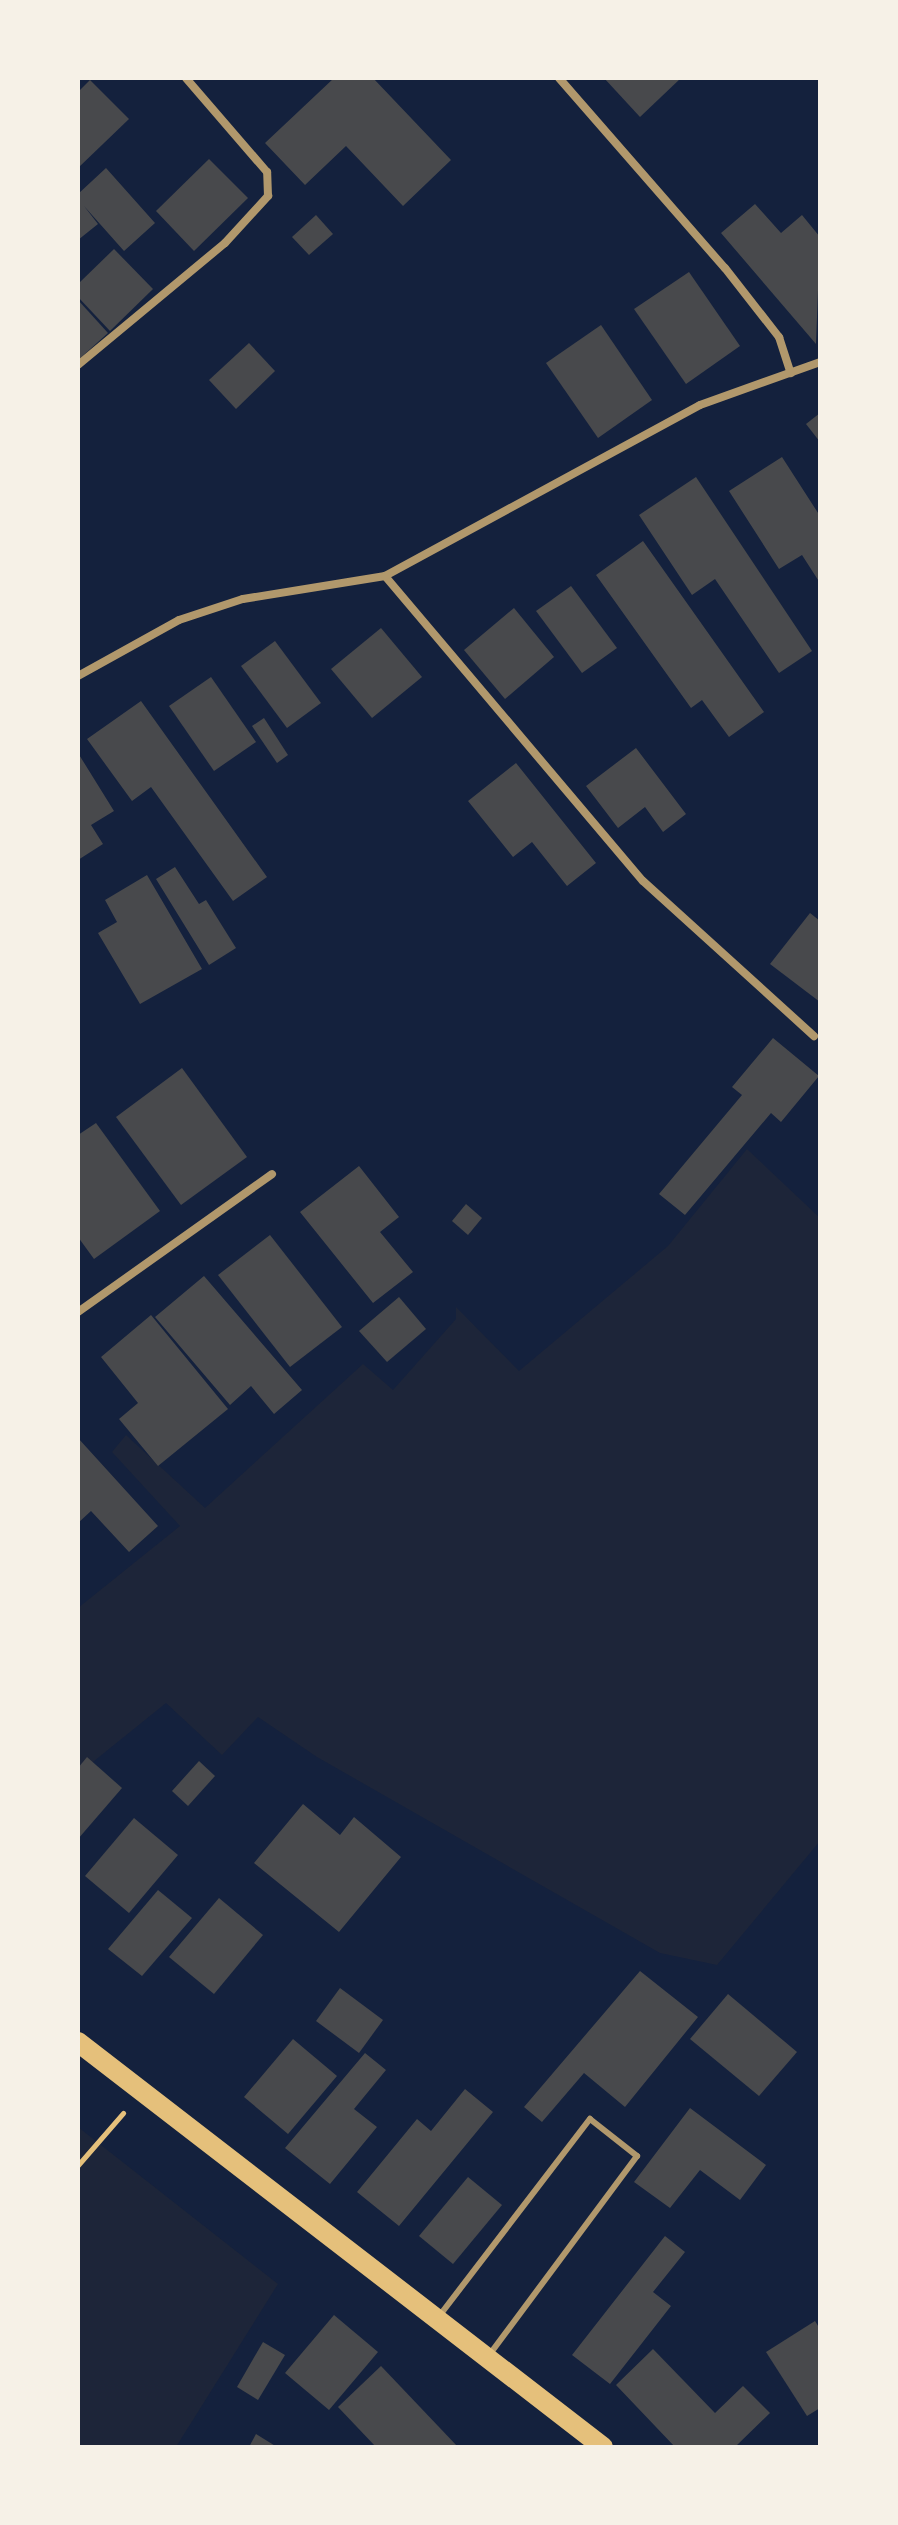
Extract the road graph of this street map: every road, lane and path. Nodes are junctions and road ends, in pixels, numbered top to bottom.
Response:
1 (186, 78) edge
2 (559, 78) edge
3 (820, 362) edge
4 (78, 365) edge
5 (791, 373) junction
6 (385, 576) junction
7 (78, 662) edge
8 (81, 675) edge
9 (814, 1036) dead end
10 (272, 1174) dead end
11 (78, 1312) edge
12 (78, 2042) edge
13 (142, 2090) junction
14 (78, 2165) edge
15 (438, 2318) junction
16 (488, 2357) junction
17 (603, 2447) edge

1 - 4 street
2 - 5 street
3 - 5 street
5 - 6 street
6 - 8 street
6 - 9 street
7 - 8 street
10 - 11 street
12 - 13 main road
13 - 14 path
13 - 15 main road
15 - 16 main road
15 - 16 lane
16 - 17 main road

